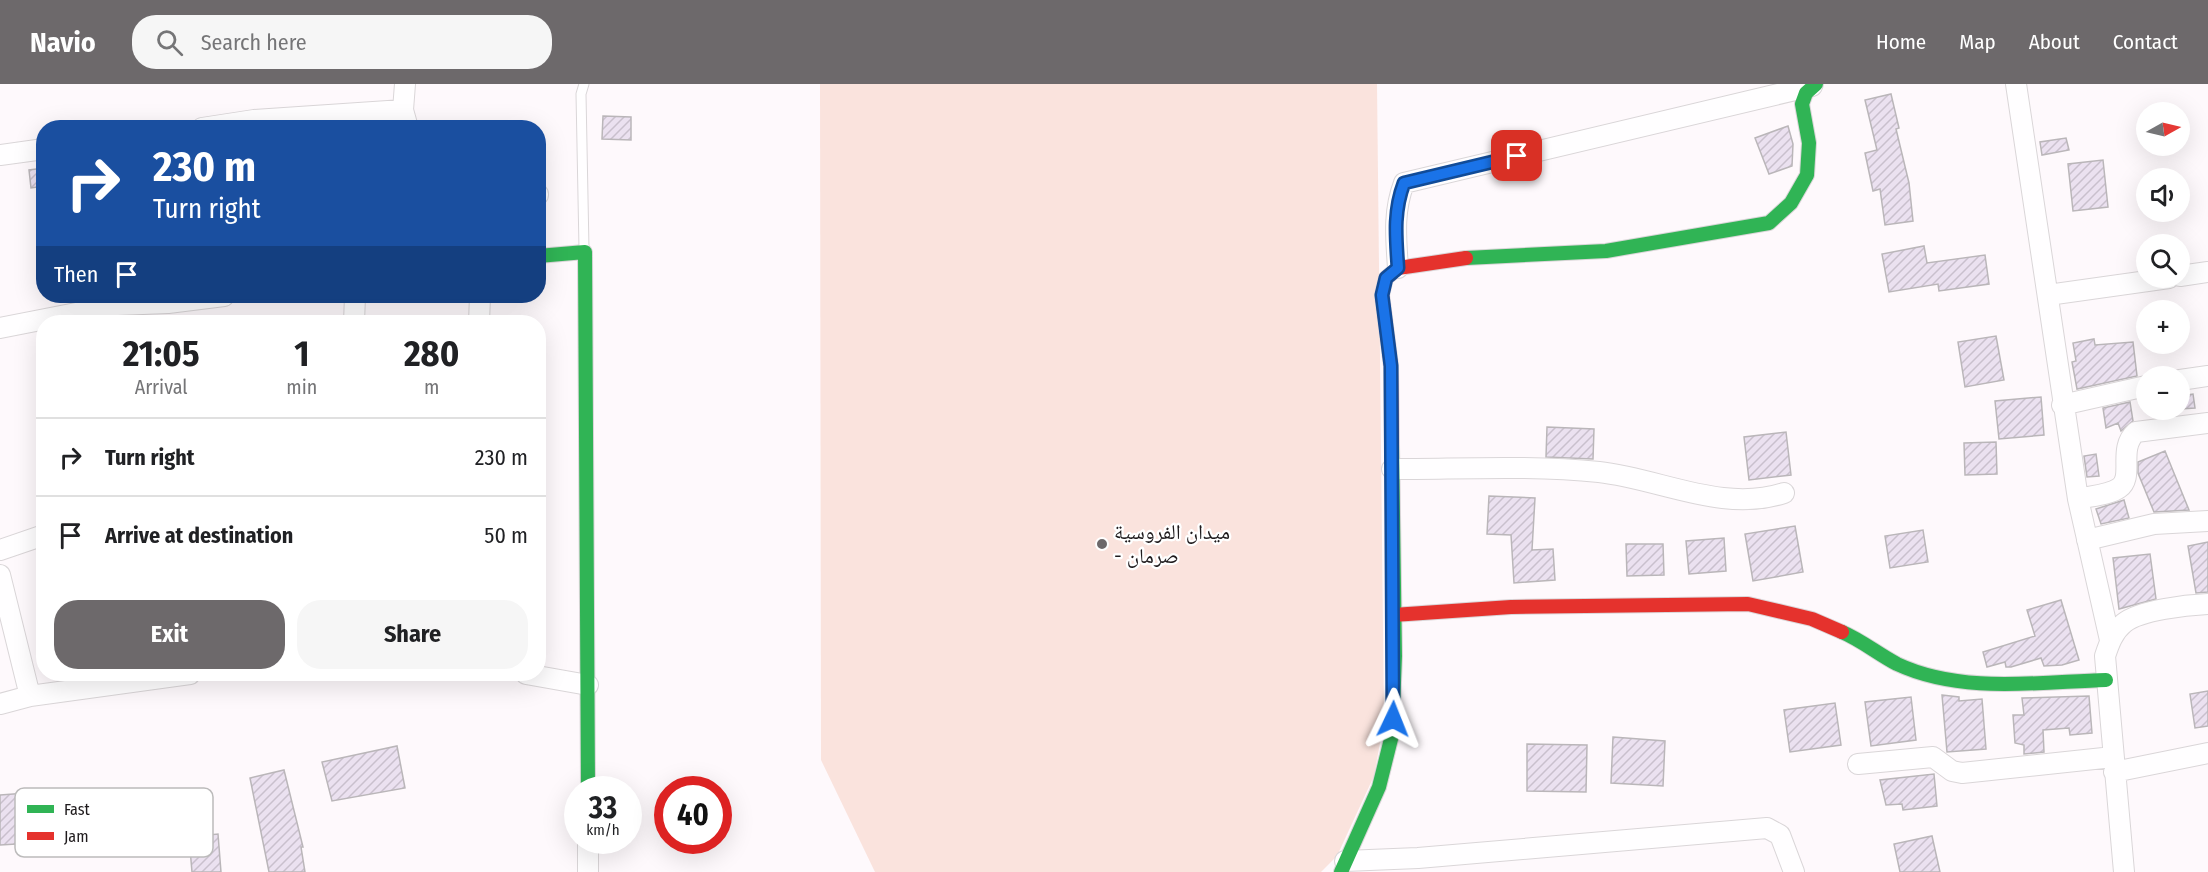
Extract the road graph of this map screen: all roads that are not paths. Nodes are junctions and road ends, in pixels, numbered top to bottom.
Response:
1 (405, 84) edge
2 (584, 84) edge
3 (2016, 84) edge
4 (1814, 85) edge
5 (406, 119) edge
6 (254, 120) edge
7 (36, 150) edge
8 (0, 155) edge
9 (585, 252) junction
10 (546, 255) edge
11 (1398, 268) junction
12 (2208, 272) edge
13 (2190, 275) edge
14 (2136, 283) edge
15 (2048, 295) junction
16 (124, 303) edge
17 (65, 315) edge
18 (36, 321) edge
19 (0, 328) edge
20 (2208, 376) edge
21 (2190, 379) edge
22 (2136, 388) edge
23 (2062, 405) junction
24 (2208, 423) edge
25 (1392, 469) junction
26 (1784, 493) dead end
27 (2078, 499) junction
28 (2208, 521) edge
29 (36, 538) edge
30 (2087, 540) junction
31 (0, 550) edge
32 (0, 575) edge
33 (2208, 603) edge
34 (1393, 615) junction
35 (2110, 640) junction
36 (546, 678) edge
37 (2106, 680) junction
38 (139, 681) edge
39 (588, 685) junction
40 (30, 696) junction
41 (0, 704) edge
42 (2208, 753) edge
43 (1858, 764) dead end
44 (2113, 765) junction
45 (588, 776) edge
46 (588, 854) edge
47 (1343, 866) edge
48 (588, 872) edge
49 (1794, 872) edge
50 (2124, 872) edge

1 - 5 street
2 - 9 lane
3 - 15 street
4 - 11 street
4 - 11 street
5 - 6 street
7 - 8 street
9 - 10 street
9 - 39 street
11 - 25 street
12 - 13 street
14 - 15 street
15 - 23 street
16 - 17 street
18 - 19 street
20 - 21 street
22 - 23 street
23 - 27 street
24 - 27 street
25 - 26 street
25 - 34 street
27 - 30 street
28 - 30 street
29 - 31 street
30 - 35 street
32 - 40 street
33 - 35 street
34 - 37 street
34 - 47 street
35 - 37 street
36 - 39 street
37 - 44 street
38 - 40 street
39 - 45 street
40 - 41 street
42 - 44 street
43 - 44 street
44 - 50 street
46 - 48 street
47 - 49 street

